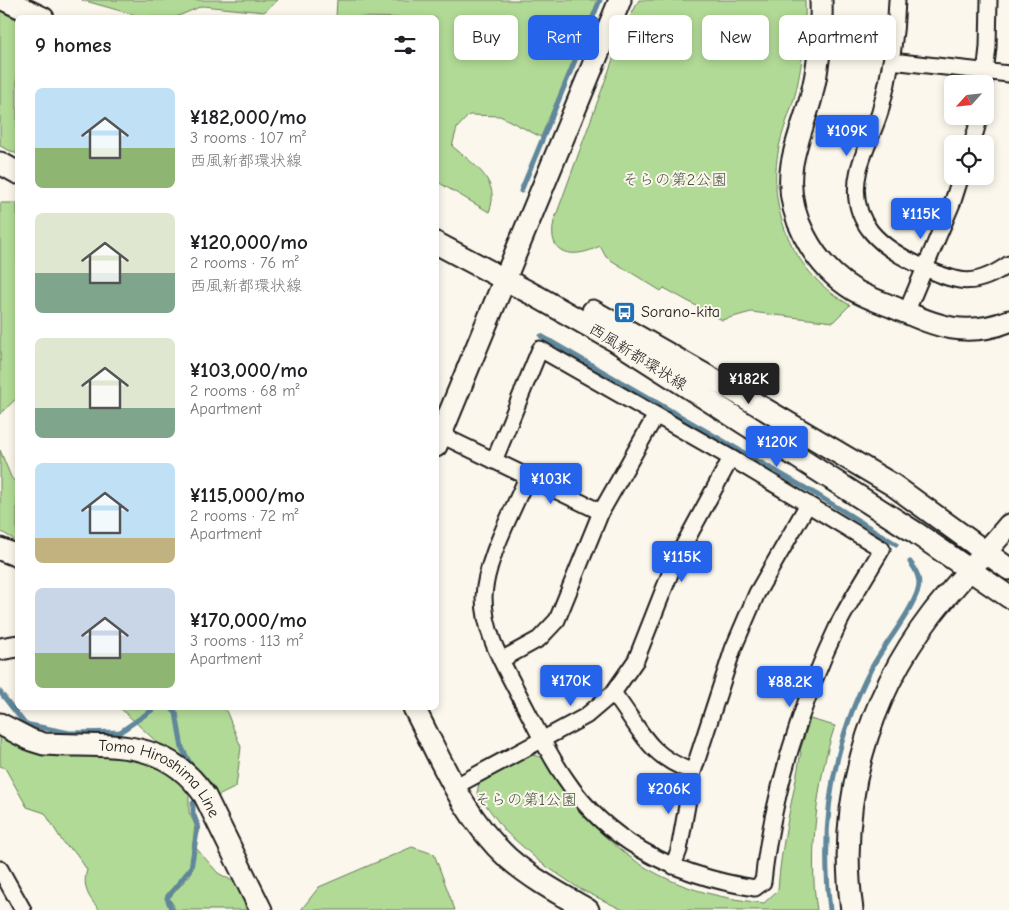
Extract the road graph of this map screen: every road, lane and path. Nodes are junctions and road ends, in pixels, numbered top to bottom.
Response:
1 (5, 0) edge
2 (620, 0) edge
3 (821, 0) edge
4 (897, 0) edge
5 (990, 0) edge
6 (37, 15) edge
7 (891, 61) junction
8 (1009, 74) edge
9 (973, 75) edge
10 (985, 75) edge
11 (994, 76) edge
12 (0, 163) edge
13 (15, 171) edge
14 (957, 185) edge
15 (439, 229) edge
16 (439, 244) edge
17 (1009, 264) edge
18 (925, 268) junction
19 (507, 274) junction
20 (906, 313) junction
21 (1009, 321) edge
22 (656, 415) junction
23 (439, 439) edge
24 (439, 441) edge
25 (731, 458) junction
26 (494, 461) junction
27 (526, 476) junction
28 (808, 504) junction
29 (601, 512) junction
30 (1009, 525) edge
31 (0, 549) edge
32 (986, 552) junction
33 (15, 555) edge
34 (1009, 569) edge
35 (970, 570) junction
36 (1009, 597) edge
37 (15, 646) edge
38 (0, 649) edge
39 (501, 660) junction
40 (613, 693) junction
41 (415, 710) edge
42 (0, 724) edge
43 (543, 740) junction
44 (693, 772) junction
45 (454, 787) junction
46 (673, 866) junction
47 (0, 868) edge
48 (23, 910) edge
49 (261, 910) edge
50 (588, 910) edge
51 (852, 910) edge

1 - 6 street
2 - 19 street
3 - 20 street
4 - 7 street
5 - 10 street
7 - 9 street
7 - 18 street
8 - 11 street
12 - 13 street
14 - 18 street
15 - 19 street, 西風新都環状線
16 - 19 street, 西風新都環状線
17 - 18 street
18 - 20 street
19 - 23 street
19 - 32 street, 西風新都環状線
19 - 35 street, 西風新都環状線
20 - 21 street
22 - 25 street
22 - 26 street
22 - 29 street
24 - 26 street
25 - 28 street
25 - 40 street
26 - 27 street
27 - 29 street
27 - 39 street
28 - 44 street
28 - 46 street
29 - 39 street
30 - 32 street
31 - 33 street
32 - 34 street, 西風新都環状線
32 - 35 street
35 - 36 street, 西風新都環状線
35 - 51 street
37 - 38 street
39 - 43 street
40 - 43 street
40 - 44 street
41 - 45 street
42 - 49 street, Tomo Hiroshima Line
43 - 45 street
43 - 46 street
44 - 46 street
45 - 50 street
47 - 48 street

